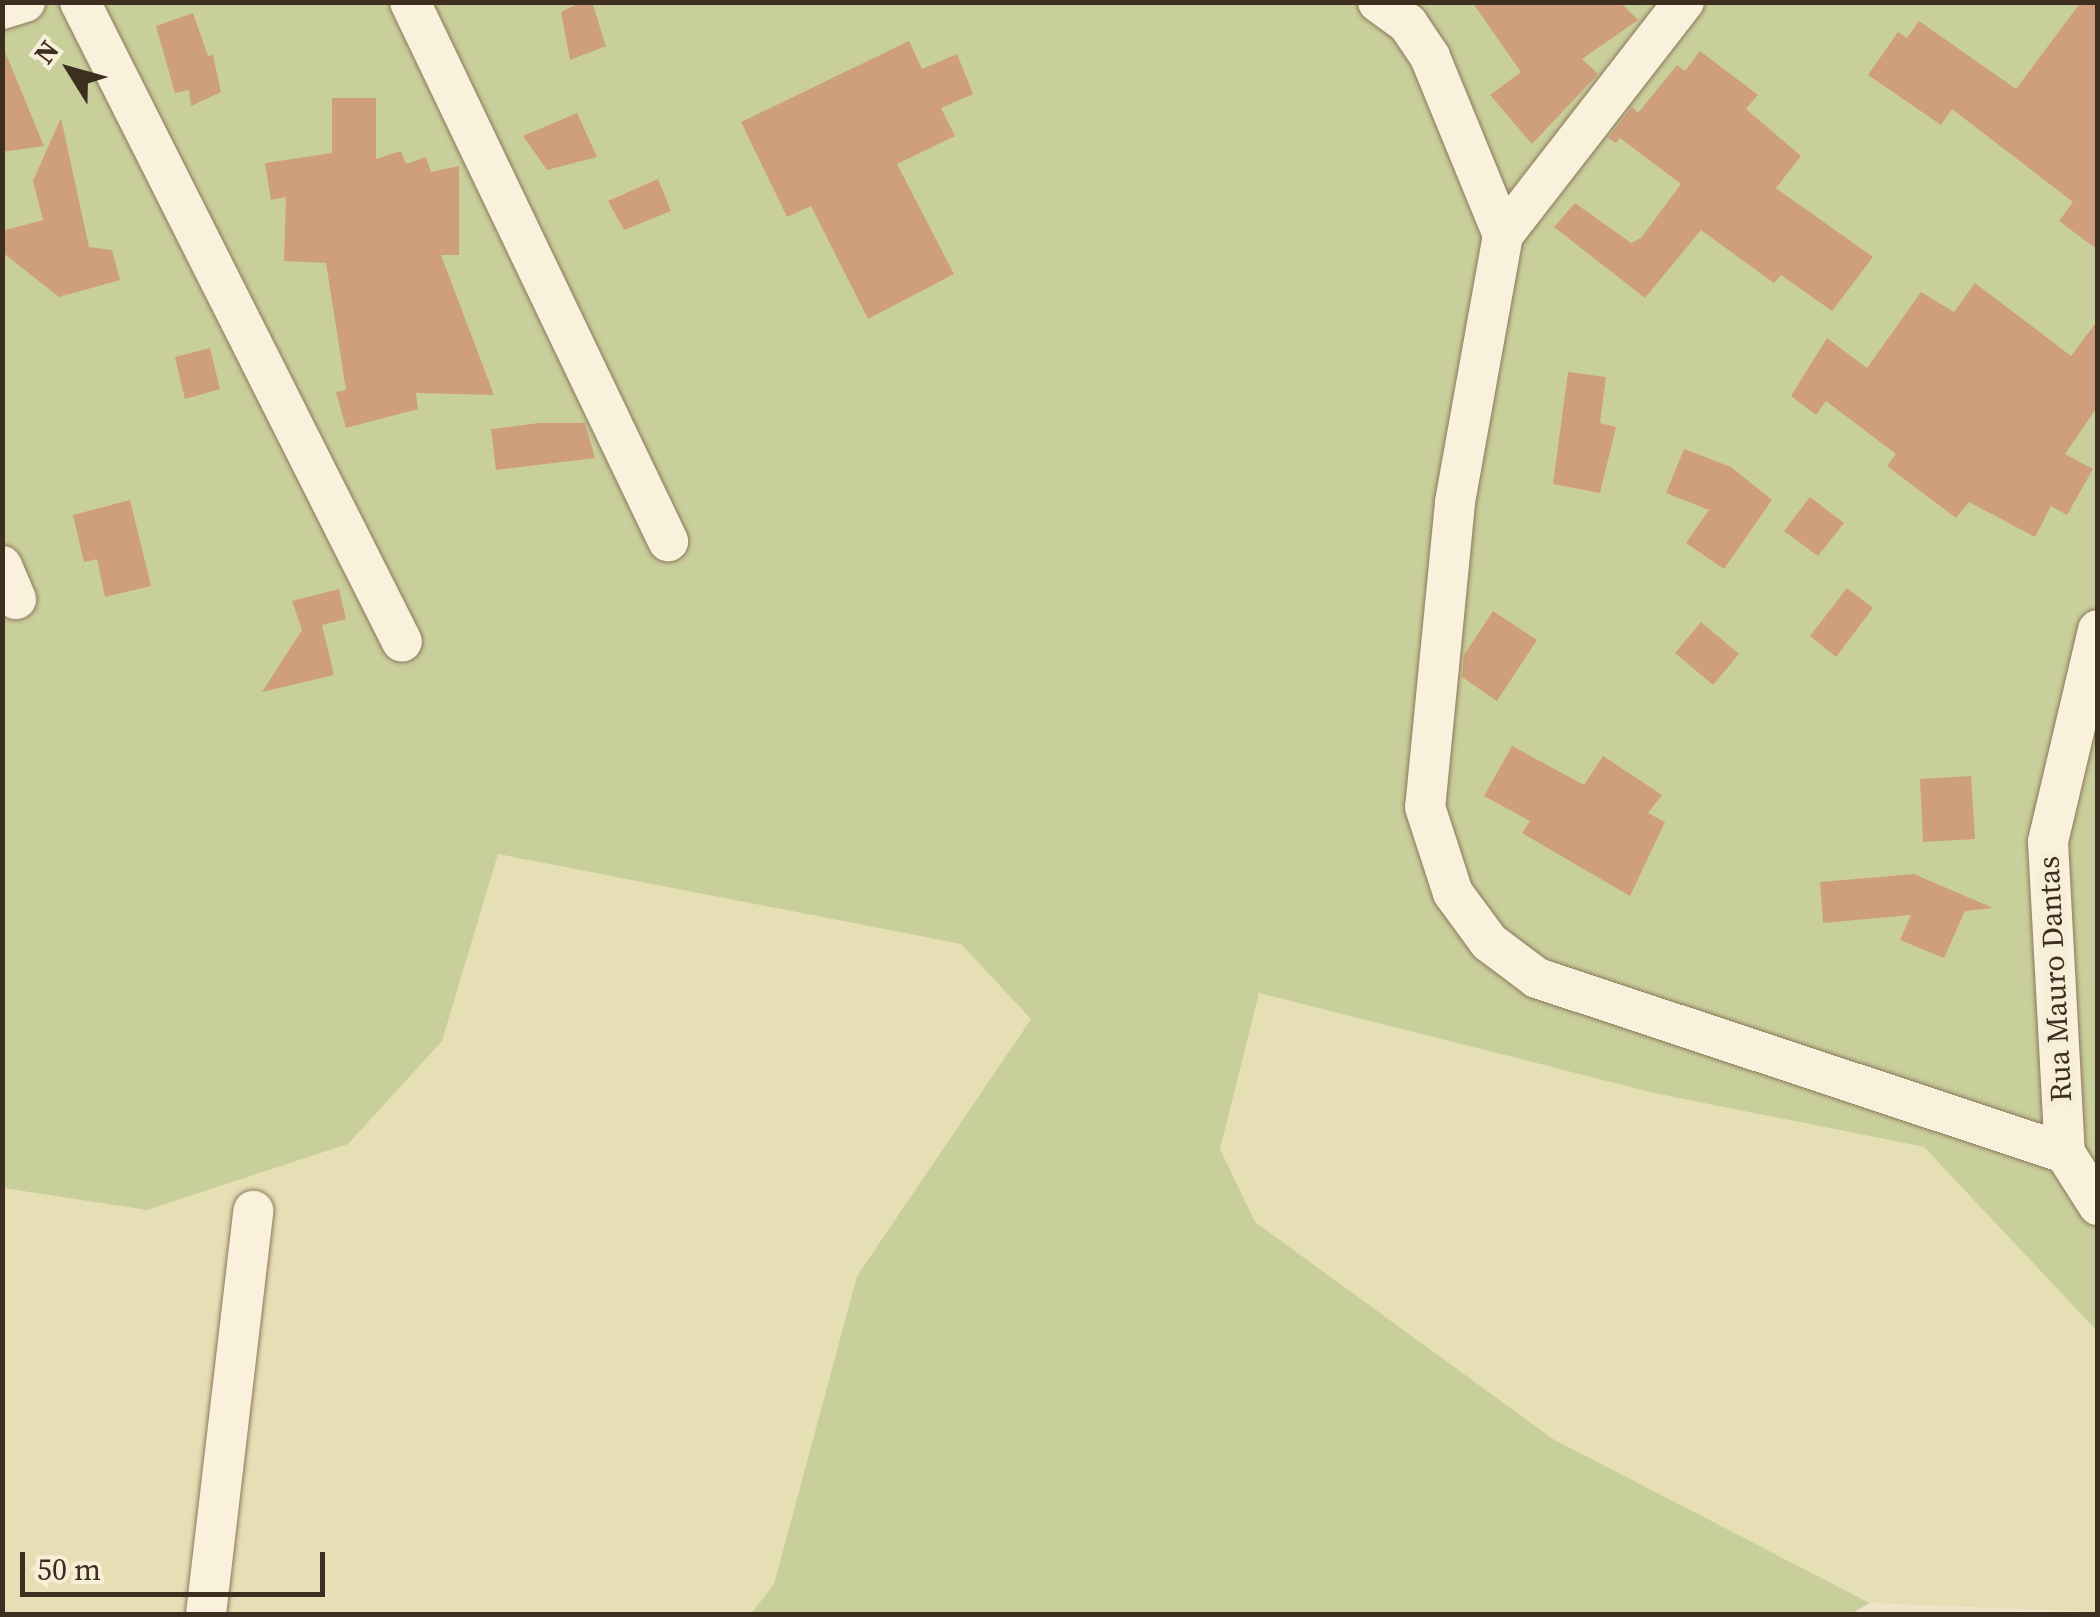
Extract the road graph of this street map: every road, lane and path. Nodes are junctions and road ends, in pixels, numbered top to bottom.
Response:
1 (25, 2) edge
2 (80, 2) edge
3 (410, 2) edge
4 (1378, 2) edge
5 (1684, 2) edge
6 (2, 9) edge
7 (1503, 235) junction
8 (668, 541) dead end
9 (2098, 630) edge
10 (402, 642) dead end
11 (2065, 1152) junction
12 (2098, 1205) edge
13 (253, 1211) dead end
14 (206, 1614) edge

1 - 6 street
2 - 10 street
3 - 8 street
4 - 7 street
5 - 7 street
7 - 11 street
9 - 11 street, Rua Mauro Dantas
11 - 12 street, Rua Mauro Dantas
13 - 14 street

